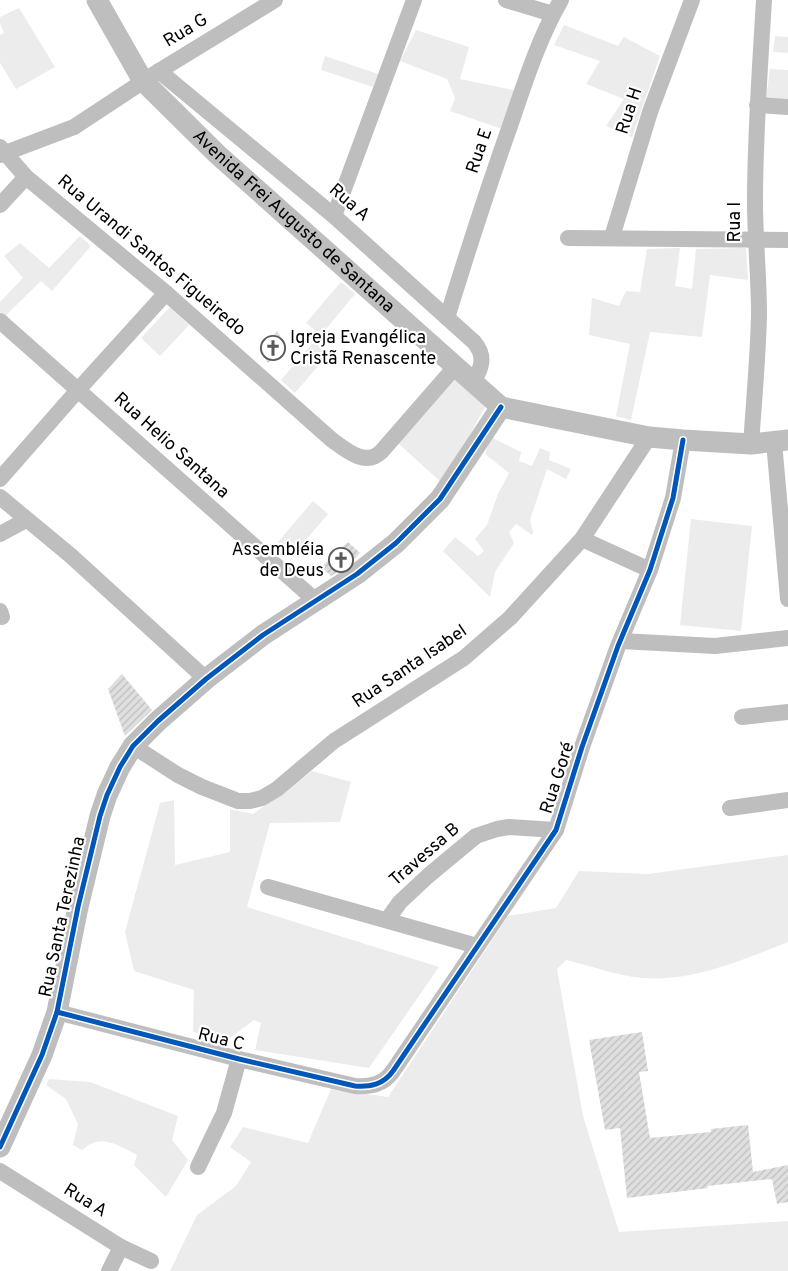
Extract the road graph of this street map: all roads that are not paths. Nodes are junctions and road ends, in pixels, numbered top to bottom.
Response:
1 (97, 0) edge
2 (275, 0) edge
3 (414, 0) edge
4 (506, 0) edge
5 (692, 0) edge
6 (764, 0) edge
7 (557, 7) edge
8 (151, 76) junction
9 (757, 105) junction
10 (788, 107) edge
11 (2, 152) edge
12 (26, 177) junction
13 (0, 205) edge
14 (334, 216) junction
15 (612, 237) junction
16 (568, 238) dead end
17 (755, 240) junction
18 (788, 240) edge
19 (166, 294) junction
20 (447, 318) junction
21 (0, 321) edge
22 (455, 367) junction
23 (473, 382) junction
24 (78, 390) junction
25 (501, 407) junction
26 (649, 437) junction
27 (683, 440) junction
28 (781, 441) edge
29 (751, 444) junction
30 (0, 480) edge
31 (0, 498) edge
32 (26, 520) junction
33 (0, 534) edge
34 (582, 539) junction
35 (650, 570) junction
36 (788, 599) edge
37 (315, 600) junction
38 (788, 638) edge
39 (621, 641) junction
40 (206, 679) junction
41 (788, 712) edge
42 (742, 717) dead end
43 (133, 746) junction
44 (788, 800) edge
45 (730, 808) dead end
46 (556, 830) junction
47 (268, 887) dead end
48 (387, 920) junction
49 (476, 946) junction
50 (57, 1012) junction
51 (239, 1059) junction
52 (378, 1084) joint
53 (0, 1146) edge
54 (198, 1167) dead end
55 (0, 1171) edge
56 (121, 1247) junction
57 (151, 1262) dead end
58 (109, 1271) edge

1 - 8 street, Avenida Frei Augusto de Santana
2 - 8 street, Rua G
3 - 14 street
4 - 7 street
5 - 15 street, Rua H
6 - 9 street, Rua I
7 - 20 street, Rua E
8 - 11 street, Rua G
8 - 14 street, Rua A
8 - 22 street, Avenida Frei Augusto de Santana
9 - 10 street
9 - 17 street, Rua I
11 - 12 street, Rua Urandi Santos Figueiredo
12 - 13 street
12 - 19 street, Rua Urandi Santos Figueiredo
14 - 20 street, Rua A
15 - 16 street
15 - 17 street
17 - 18 street
17 - 29 street, Rua I
19 - 22 street, Rua Urandi Santos Figueiredo
19 - 24 street
20 - 23 street, Rua A
21 - 24 street, Rua Helio Santana
22 - 23 street, Avenida Frei Augusto de Santana
23 - 25 street, Avenida Frei Augusto de Santana
24 - 30 street
24 - 37 street, Rua Helio Santana
25 - 26 street
25 - 37 street, Rua Santa Terezinha
26 - 27 street
26 - 34 street, Rua Santa Isabel
27 - 29 street
27 - 35 street, Rua Goré
28 - 29 street
28 - 36 street
31 - 32 street
32 - 33 street
32 - 40 street
34 - 35 street
34 - 43 street, Rua Santa Isabel
35 - 39 street, Rua Goré
37 - 40 street, Rua Santa Terezinha
38 - 39 street
39 - 46 street, Rua Goré
40 - 43 street, Rua Santa Terezinha
41 - 42 street
43 - 50 street, Rua Santa Terezinha
44 - 45 street
46 - 48 street, Travessa B
46 - 49 street, Rua Goré
47 - 48 street
48 - 49 street
49 - 52 street, Rua Goré
50 - 51 street, Rua C
50 - 53 street, Rua Santa Terezinha
51 - 52 street, Rua C
51 - 54 street
55 - 56 street, Rua A
56 - 57 street, Rua A
56 - 58 street

